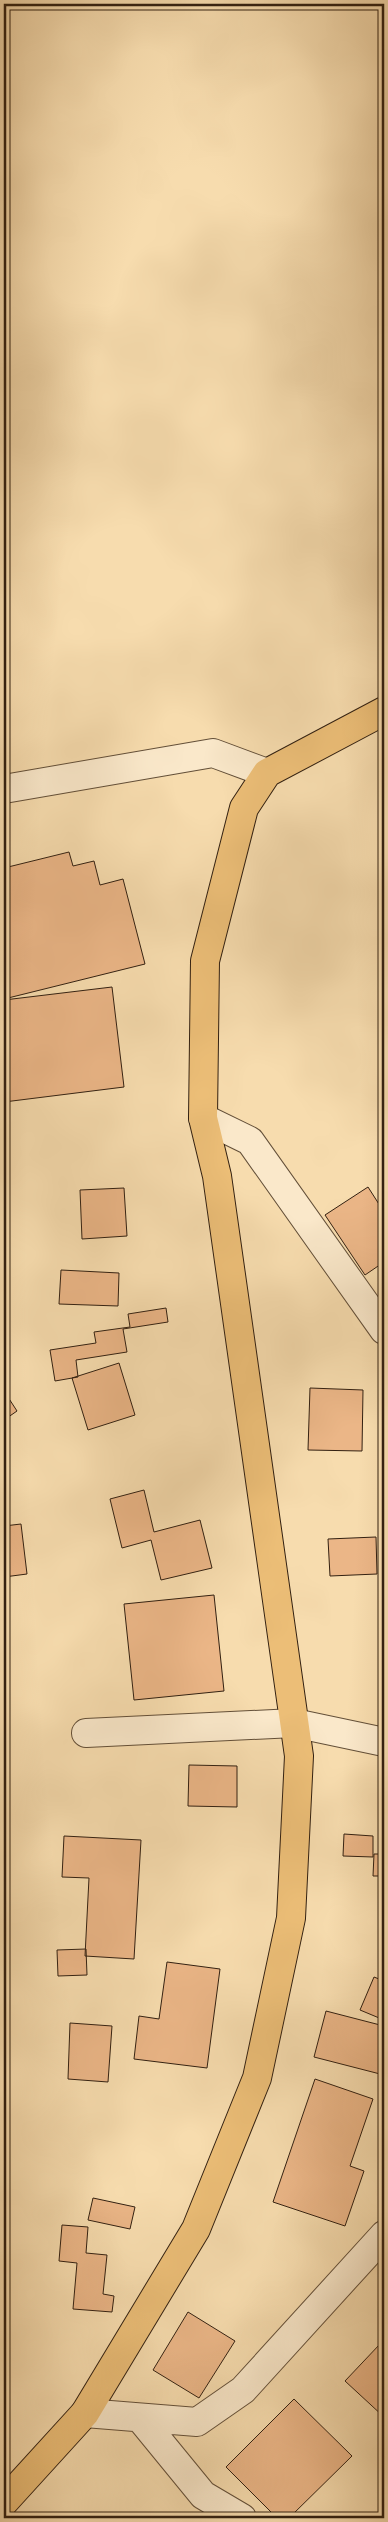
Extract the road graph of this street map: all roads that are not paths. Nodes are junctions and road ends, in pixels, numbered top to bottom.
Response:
1 (384, 710) edge
2 (266, 773) junction
3 (4, 789) edge
4 (203, 1118) junction
5 (380, 1314) edge
6 (294, 1723) junction
7 (86, 1733) dead end
8 (384, 1742) edge
9 (384, 2235) edge
10 (85, 2414) junction
11 (140, 2418) junction
12 (4, 2502) edge
13 (242, 2518) edge

1 - 2 main road
2 - 3 street
2 - 4 main road
4 - 5 street
4 - 6 main road
6 - 7 street
6 - 8 street
6 - 10 main road
9 - 11 street
10 - 11 street
10 - 12 main road
11 - 13 street

